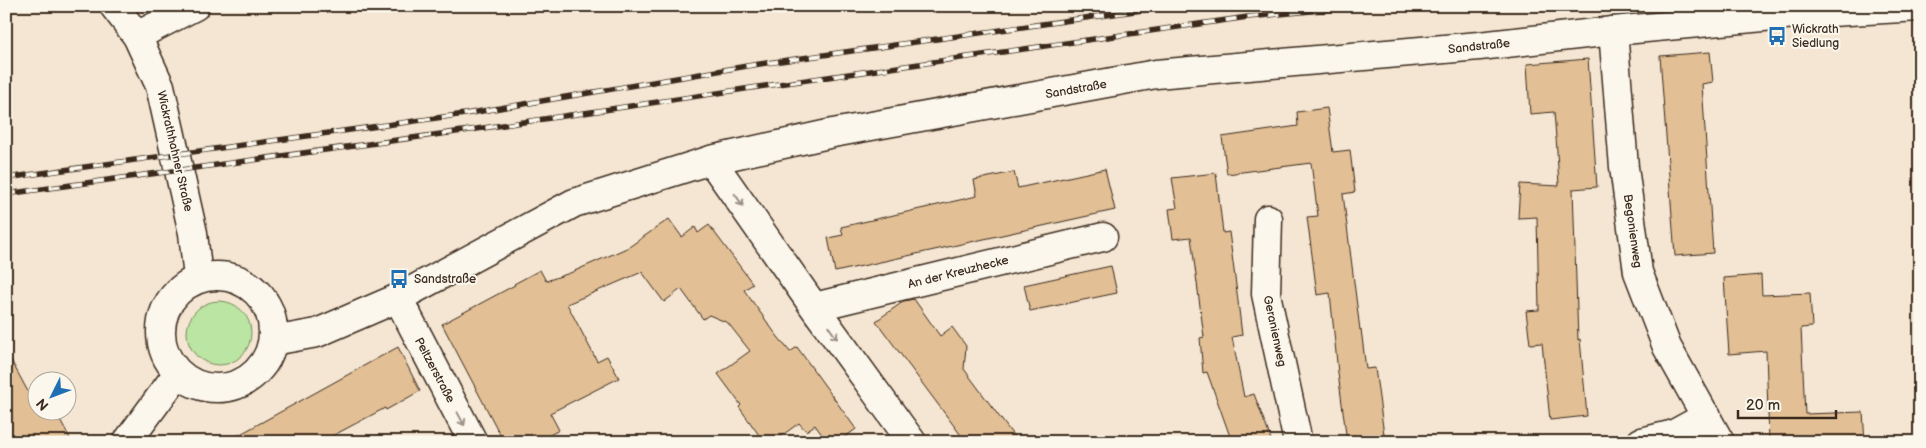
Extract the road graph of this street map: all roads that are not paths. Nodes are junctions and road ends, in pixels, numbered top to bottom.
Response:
1 (114, 6) edge
2 (195, 6) edge
3 (1920, 7) edge
4 (1613, 31) junction
5 (136, 36) junction
6 (711, 160) junction
7 (1268, 219) dead end
8 (1103, 237) dead end
9 (198, 278) junction
10 (398, 298) junction
11 (814, 307) junction
12 (273, 341) junction
13 (178, 373) junction
14 (1707, 416) junction
15 (128, 442) edge
16 (473, 442) edge
17 (912, 442) edge
18 (1298, 442) edge
19 (1642, 442) edge
20 (1720, 442) edge

1 - 5 main road, Wickrathhahner Straße
2 - 5 main road
3 - 4 main road, Sandstraße
4 - 6 main road, Sandstraße
4 - 14 main road, Begonienweg
5 - 9 main road, Wickrathhahner Straße
6 - 10 main road, Sandstraße
6 -> 11 main road
7 - 18 main road, Geranienweg
8 - 11 main road, An der Kreuzhecke
9 - 12 main road
9 - 13 main road
10 - 12 main road, Sandstraße
10 -> 16 main road, Peltzerstraße
11 -> 17 main road
12 - 13 main road
13 - 15 main road
14 - 19 main road
14 - 20 main road, Begonienweg

